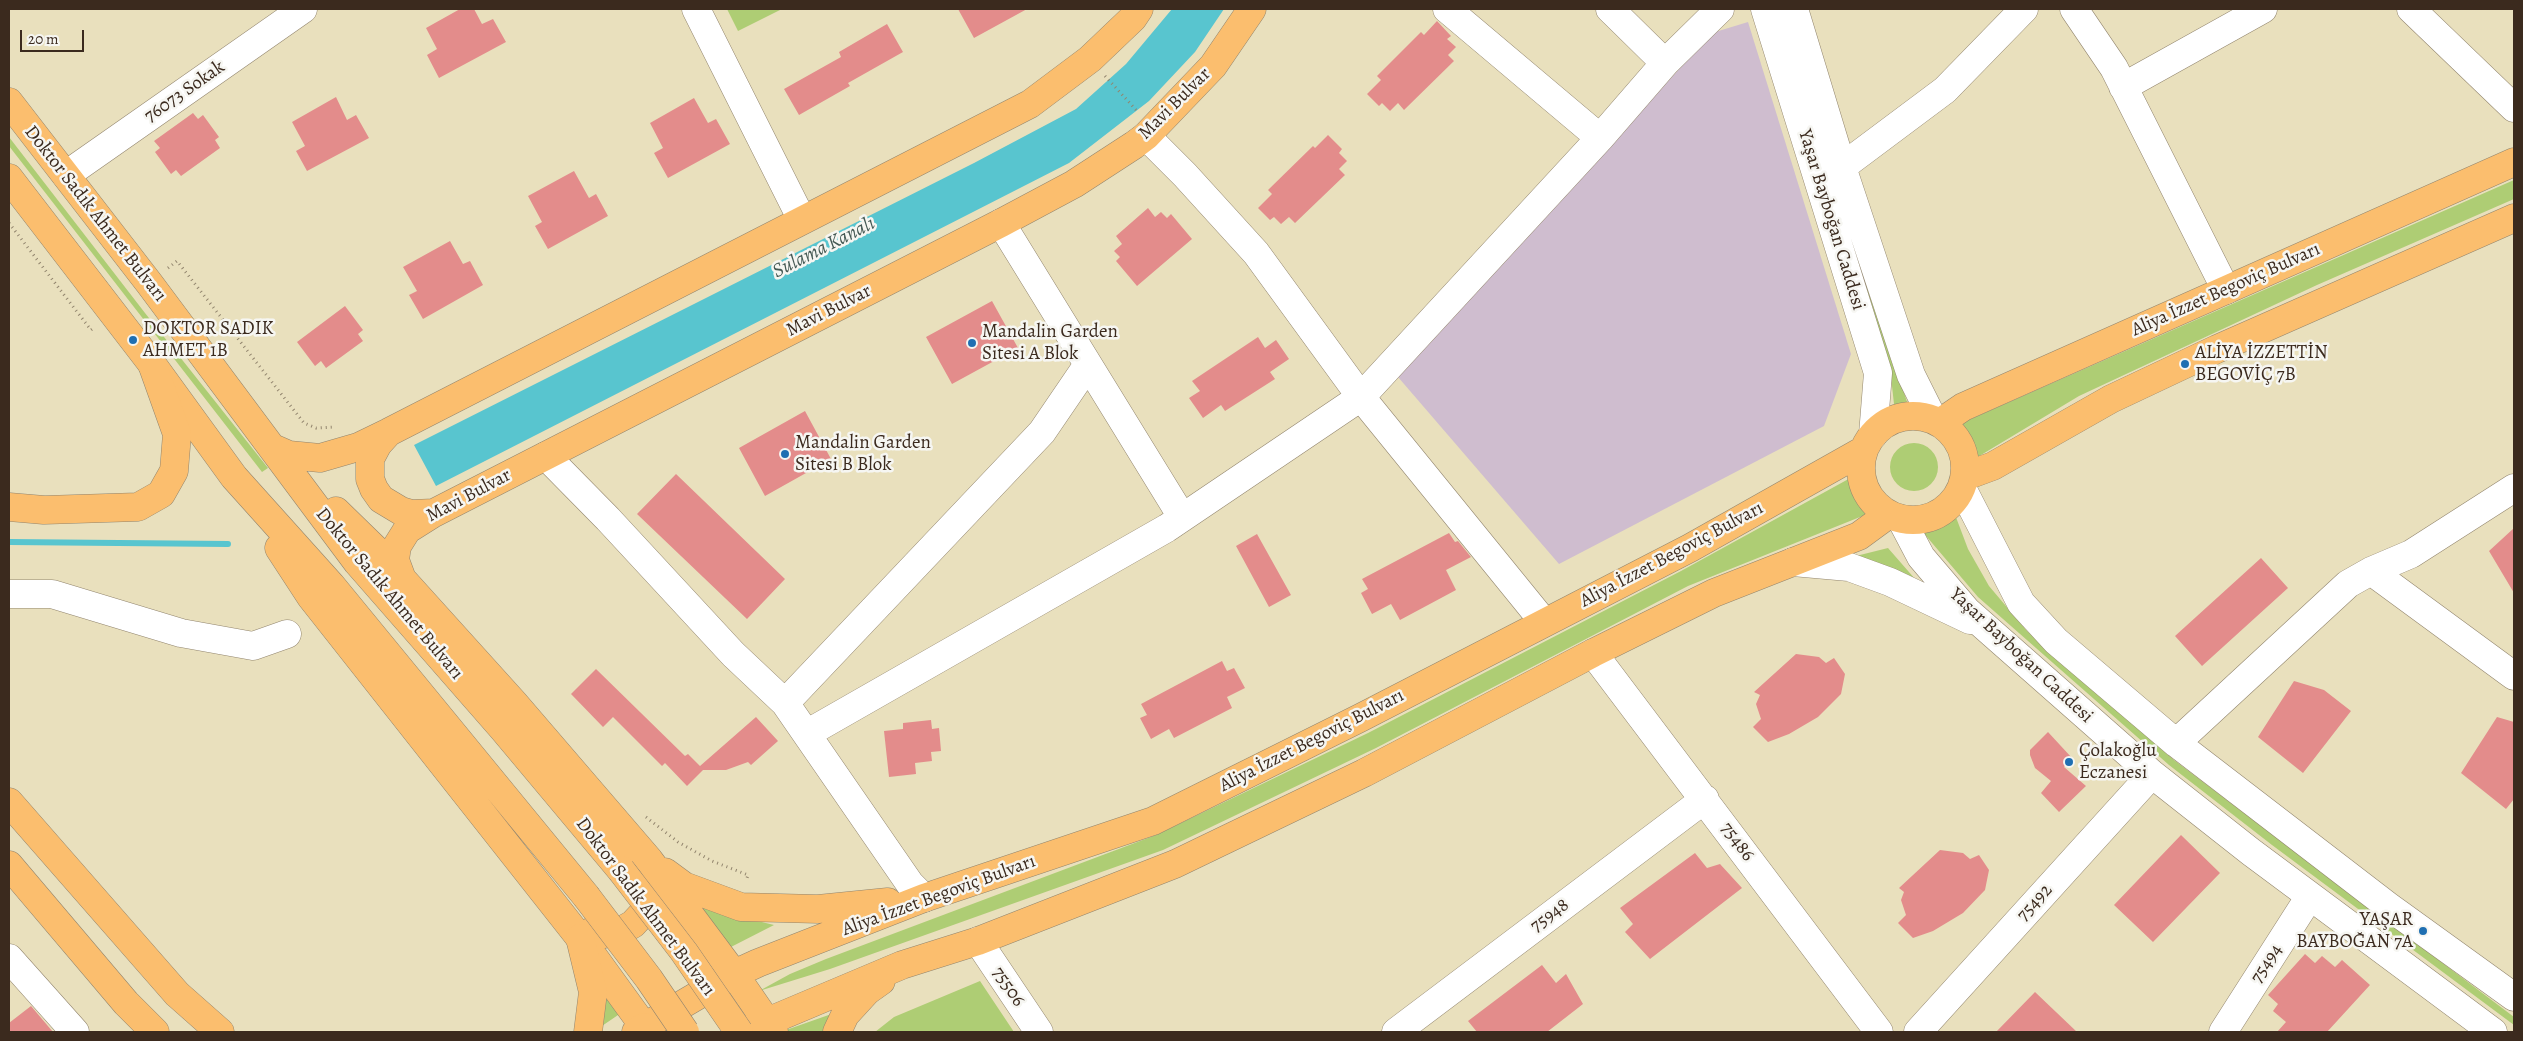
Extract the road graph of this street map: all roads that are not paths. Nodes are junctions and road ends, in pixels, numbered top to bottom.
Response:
1 (303, 9) edge
2 (696, 9) edge
3 (1139, 9) edge
4 (1252, 9) edge
5 (1447, 9) edge
6 (1610, 9) edge
7 (1720, 9) edge
8 (1765, 9) edge
9 (1794, 9) edge
10 (2024, 9) edge
11 (2074, 9) edge
12 (2263, 9) edge
13 (2411, 9) edge
14 (1666, 63) junction
15 (2123, 87) junction
16 (9, 102) edge
17 (2514, 108) edge
18 (1144, 127) junction
19 (1600, 138) junction
20 (2514, 162) edge
21 (1842, 167) junction
22 (66, 175) junction
23 (9, 178) edge
24 (2514, 218) edge
25 (802, 220) junction
26 (1001, 222) junction
27 (2226, 290) junction
28 (152, 364) junction
29 (1087, 366) junction
30 (1361, 396) junction
31 (1937, 421) junction
32 (389, 432) junction
33 (1869, 442) junction
34 (273, 448) junction
35 (546, 456) junction
36 (234, 477) junction
37 (1964, 482) junction
38 (2514, 488) edge
39 (9, 508) edge
40 (434, 513) junction
41 (1182, 517) junction
42 (1895, 517) junction
43 (1792, 562) junction
44 (2371, 571) junction
45 (402, 579) junction
46 (9, 594) edge
47 (1543, 622) junction
48 (1986, 627) junction
49 (287, 634) dead end
50 (1593, 653) junction
51 (2514, 676) edge
52 (785, 703) junction
53 (808, 734) junction
54 (2176, 743) junction
55 (2152, 774) junction
56 (1705, 799) junction
57 (9, 802) edge
58 (640, 850) junction
59 (9, 865) edge
60 (2310, 896) junction
61 (924, 898) junction
62 (559, 911) junction
63 (580, 938) junction
64 (978, 941) junction
65 (9, 958) edge
66 (902, 965) junction
67 (734, 974) junction
68 (2514, 997) edge
69 (761, 1028) edge
70 (643, 1031) edge
71 (1400, 1031) edge
72 (75, 1032) edge
73 (155, 1032) edge
74 (220, 1032) edge
75 (588, 1032) edge
76 (685, 1032) edge
77 (739, 1032) edge
78 (838, 1032) edge
79 (1039, 1032) edge
80 (1879, 1032) edge
81 (1918, 1032) edge
82 (2223, 1032) edge
83 (2493, 1032) edge

1 - 22 street, 76073 Sokak
2 - 25 street
3 - 25 main road
4 - 18 main road, Mavi Bulvar
5 - 19 street
6 - 14 street
7 - 14 street
8 - 33 street, Yaşar Bayboğan Caddesi
9 - 21 street, Yaşar Bayboğan Caddesi
10 - 21 street
11 - 15 street
12 - 15 street
13 - 17 street
14 - 19 street
15 - 27 street
16 - 22 main road, Doktor Sadık Ahmet Bulvarı
18 - 26 main road, Mavi Bulvar
18 - 30 street
19 - 30 street
20 - 27 main road, Aliya İzzet Begoviç Bulvarı
21 - 31 street, Yaşar Bayboğan Caddesi
22 - 34 main road, Doktor Sadık Ahmet Bulvarı
23 - 28 main road, Doktor Sadık Ahmet Bulvarı
24 - 37 main road
25 - 32 main road
26 - 29 street
26 - 35 main road, Mavi Bulvar
27 - 31 main road, Aliya İzzet Begoviç Bulvarı
28 - 36 main road, Doktor Sadık Ahmet Bulvarı
28 - 39 main road
29 - 41 street
29 - 52 street
30 - 41 street
30 - 47 street
31 - 33 main road
31 - 37 main road
32 - 34 main road
32 - 40 main road
33 - 42 main road
33 - 47 main road, Aliya İzzet Begoviç Bulvarı
34 - 45 main road
34 - 77 main road, Doktor Sadık Ahmet Bulvarı, bridge
35 - 40 main road, Mavi Bulvar
35 - 52 street
36 - 62 main road
36 - 76 main road, Doktor Sadık Ahmet Bulvarı, bridge
37 - 42 main road
37 - 54 street, Yaşar Bayboğan Caddesi
38 - 44 street
40 - 45 main road, Mavi Bulvar
41 - 53 street
42 - 43 main road
42 - 48 street, Yaşar Bayboğan Caddesi
43 - 48 street
43 - 50 main road
44 - 51 street
44 - 54 street
45 - 58 main road
46 - 49 street
47 - 61 main road, Aliya İzzet Begoviç Bulvarı
48 - 55 street, Yaşar Bayboğan Caddesi
50 - 56 street, 75486
50 - 64 main road
52 - 53 street
53 - 61 street
54 - 68 street, Yaşar Bayboğan Caddesi
55 - 60 street, Yaşar Bayboğan Caddesi
55 - 81 street, 75492
56 - 71 street, 75948
56 - 80 street, 75486
57 - 74 main road
58 - 61 main road
58 - 62 main road
58 - 67 main road
59 - 73 main road
60 - 82 street, 75494
60 - 83 street, Yaşar Bayboğan Caddesi
61 - 67 main road, Aliya İzzet Begoviç Bulvarı
62 - 63 main road
63 - 70 main road
63 - 75 main road
64 - 66 main road
64 - 79 street, 75506
65 - 72 street
66 - 69 main road
66 - 78 main road
67 - 69 main road
67 - 70 main road, Aliya İzzet Begoviç Bulvarı

